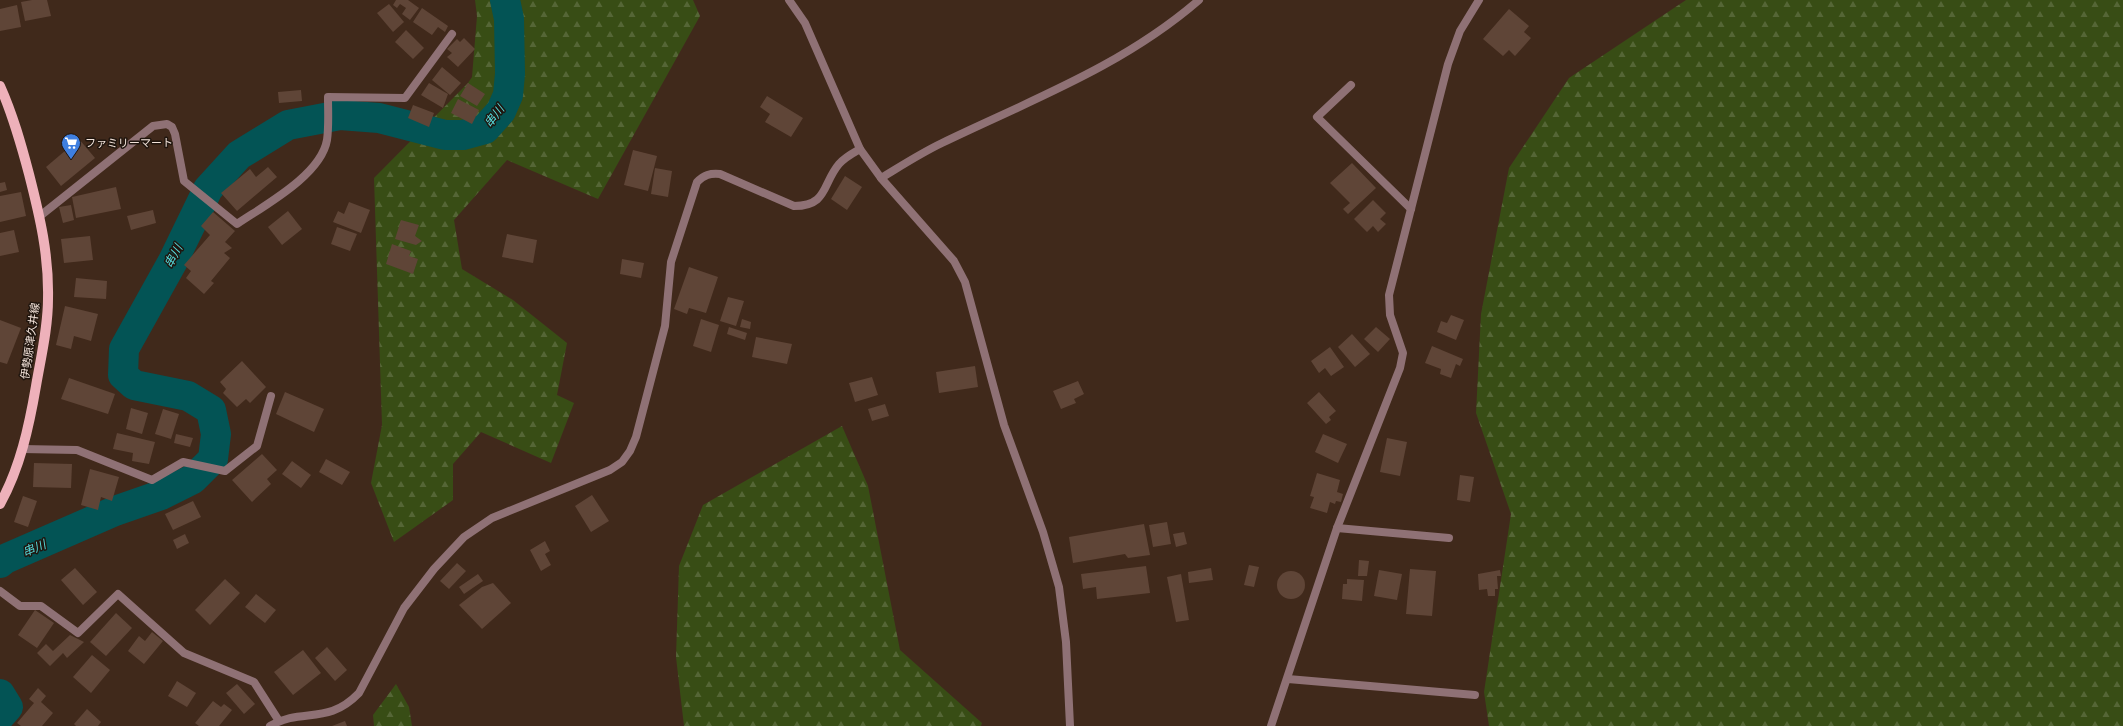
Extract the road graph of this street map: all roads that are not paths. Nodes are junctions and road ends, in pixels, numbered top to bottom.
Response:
1 (789, 0) edge
2 (1199, 0) edge
3 (1479, 0) edge
4 (452, 34) dead end
5 (1351, 85) dead end
6 (0, 86) edge
7 (860, 149) junction
8 (881, 178) junction
9 (1411, 210) junction
10 (40, 216) junction
11 (271, 396) dead end
12 (22, 449) junction
13 (0, 504) edge
14 (1337, 528) junction
15 (1449, 538) dead end
16 (0, 591) edge
17 (1288, 679) junction
18 (1475, 695) dead end
19 (279, 721) junction
20 (270, 726) edge
21 (1070, 726) edge
22 (1271, 726) edge

1 - 7 street
2 - 8 street
3 - 9 street
4 - 10 street
5 - 9 street
6 - 10 main road, 伊勢原津久井線
7 - 8 street
7 - 19 street
8 - 21 street
9 - 14 street
10 - 12 main road, 伊勢原津久井線
11 - 12 street
12 - 13 main road, 伊勢原津久井線
14 - 15 street
14 - 17 street
16 - 19 street
17 - 18 street
17 - 22 street
19 - 20 street

